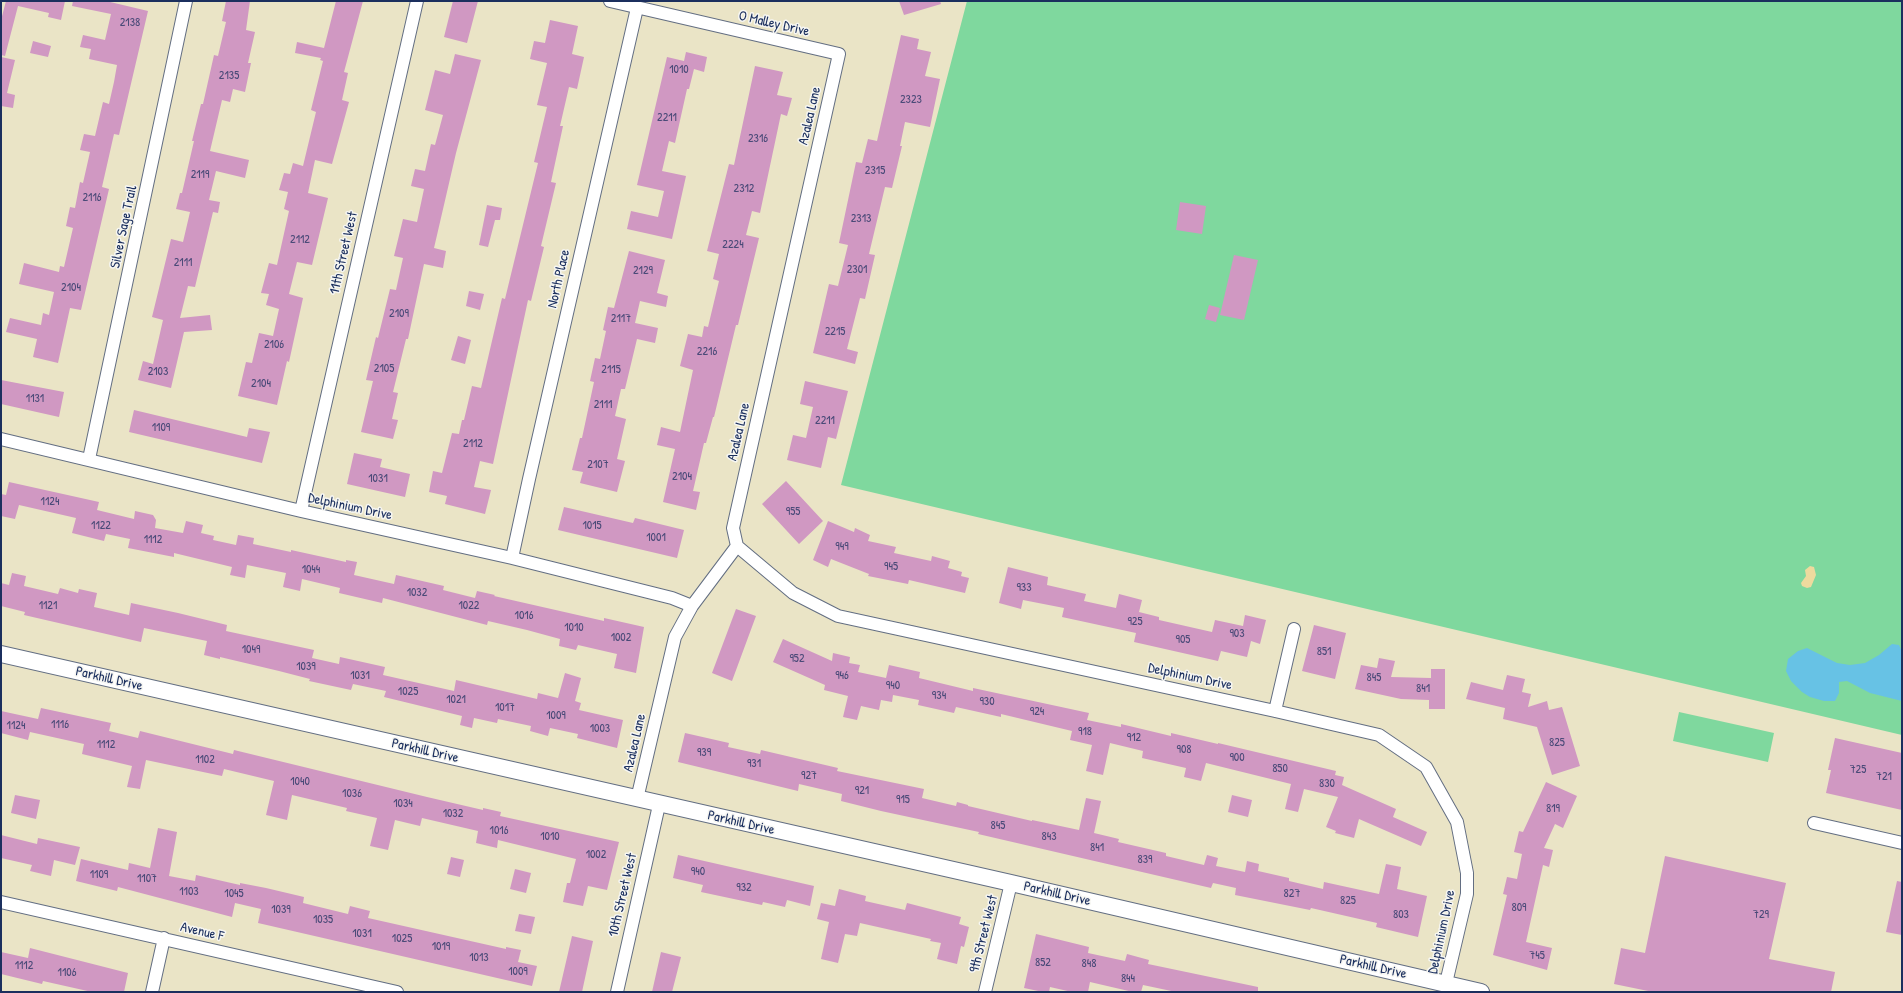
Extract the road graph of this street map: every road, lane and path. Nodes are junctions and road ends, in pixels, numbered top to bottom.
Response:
1 (186, 1) edge
2 (417, 1) edge
3 (610, 1) edge
4 (636, 8) junction
5 (839, 54) joint
6 (1, 439) edge
7 (89, 459) junction
8 (301, 512) junction
9 (737, 546) junction
10 (512, 558) junction
11 (692, 606) junction
12 (1294, 629) dead end
13 (1, 654) edge
14 (1275, 711) junction
15 (637, 799) junction
16 (659, 805) junction
17 (1814, 823) dead end
18 (1902, 843) edge
19 (1011, 883) junction
20 (1, 902) edge
21 (164, 938) junction
22 (1446, 983) junction
23 (152, 992) edge
24 (397, 992) edge
25 (617, 992) edge
26 (985, 992) edge
27 (1482, 992) edge

1 - 7 street, Silver Sage Trail
2 - 8 street, 11th Street West
3 - 4 street, O Malley Drive
4 - 5 street, O Malley Drive
4 - 10 street, North Place
5 - 9 street, Azalea Lane
6 - 7 street, Delphinium Drive
7 - 8 street, Delphinium Drive
8 - 10 street, Delphinium Drive
9 - 11 street, Azalea Lane
9 - 14 street, Delphinium Drive
10 - 11 street, Delphinium Drive
11 - 15 street, Azalea Lane
12 - 14 street
13 - 15 street, Parkhill Drive
14 - 22 street, Delphinium Drive
15 - 16 street, Parkhill Drive
16 - 19 street, Parkhill Drive
16 - 25 street, 10th Street West
17 - 18 street
19 - 22 street, Parkhill Drive
19 - 26 street, 9th Street West
20 - 21 street, Avenue F
21 - 23 street
21 - 24 street, Avenue F
22 - 27 street, Parkhill Drive

